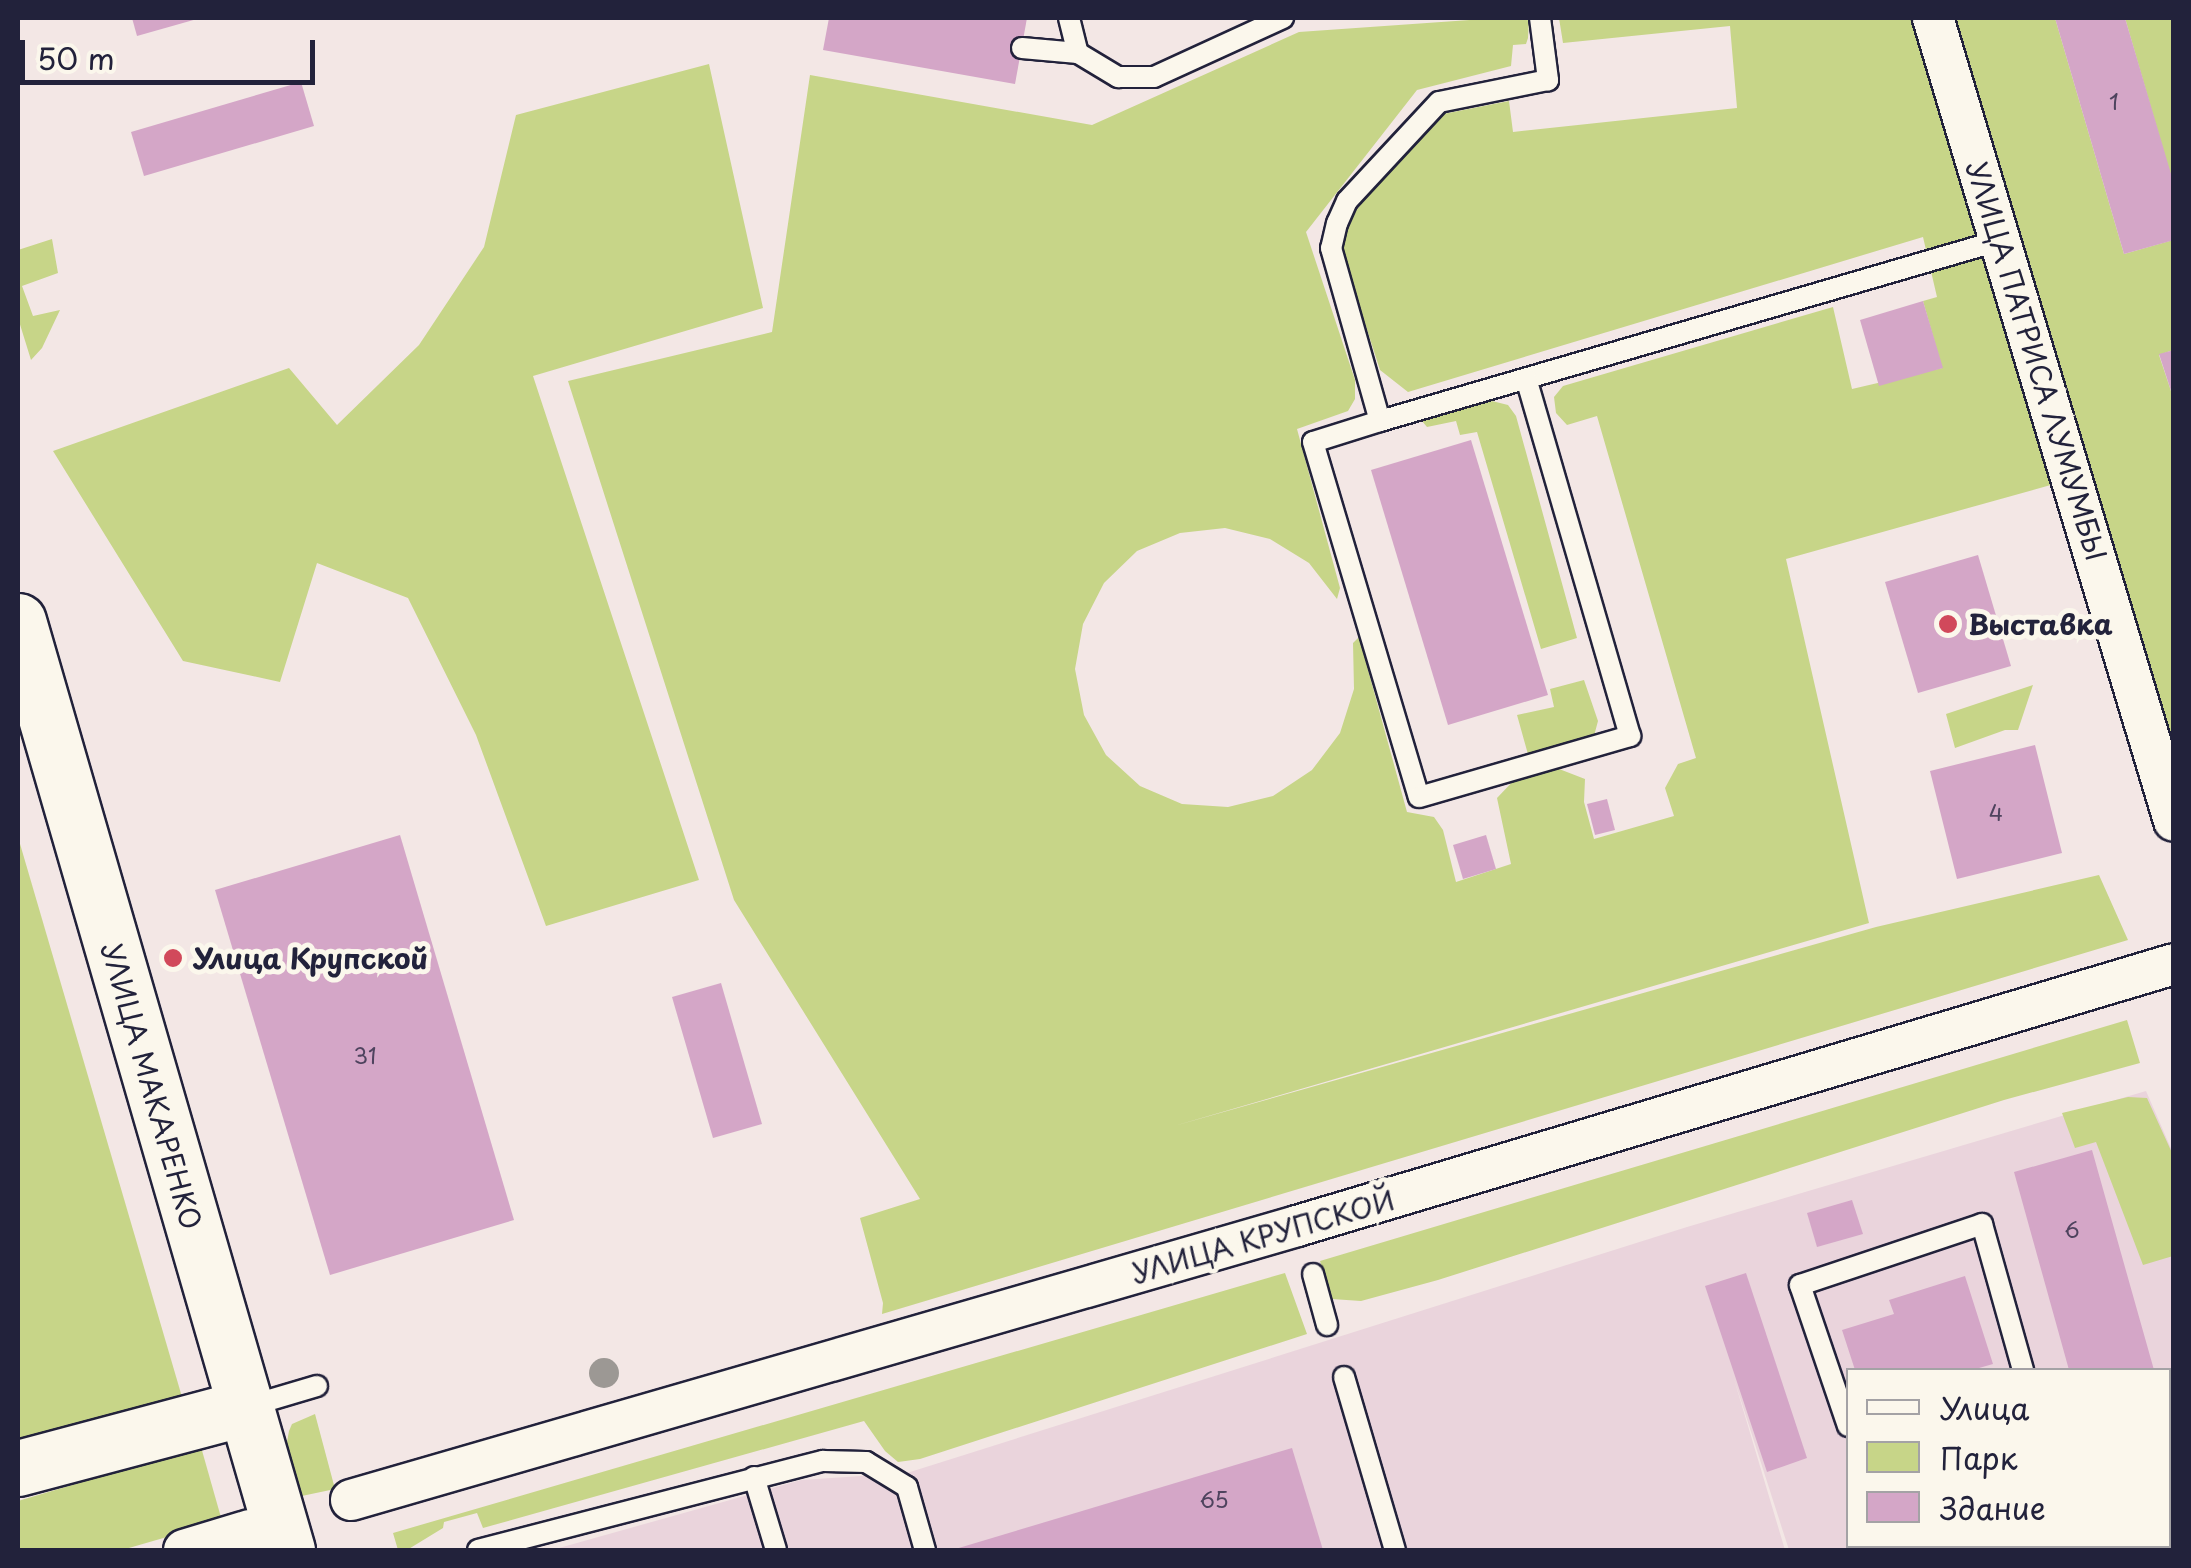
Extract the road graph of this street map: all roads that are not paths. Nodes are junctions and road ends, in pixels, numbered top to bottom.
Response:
1 (1069, 18) edge
2 (1283, 18) edge
3 (1540, 18) edge
4 (1933, 18) edge
5 (1022, 48) dead end
6 (1078, 53) junction
7 (2001, 240) junction
8 (1526, 379) junction
9 (1380, 421) junction
10 (18, 621) edge
11 (2160, 728) edge
12 (2174, 820) edge
13 (2174, 964) edge
14 (1313, 1274) dead end
15 (1326, 1325) dead end
16 (2022, 1368) edge
17 (1344, 1377) dead end
18 (317, 1386) dead end
19 (244, 1408) junction
20 (1846, 1420) edge
21 (18, 1468) edge
22 (754, 1478) junction
23 (351, 1500) dead end
24 (268, 1540) edge
25 (184, 1550) edge
26 (478, 1550) edge
27 (776, 1550) edge
28 (925, 1550) edge
29 (1395, 1550) edge

1 - 6 lane
2 - 6 lane
3 - 9 lane
4 - 7 street, УЛИЦА ПАТРИСА ЛУМУМБЫ
5 - 6 lane
7 - 8 lane
7 - 11 street, УЛИЦА ПАТРИСА ЛУМУМБЫ
8 - 9 lane
8 - 9 lane
10 - 19 main road, УЛИЦА МАКАРЕНКО
11 - 12 street, УЛИЦА ПАТРИСА ЛУМУМБЫ
13 - 23 street, УЛИЦА КРУПСКОЙ
14 - 15 lane
16 - 20 lane
17 - 29 lane
18 - 19 lane
19 - 21 main road
19 - 24 main road, УЛИЦА МАКАРЕНКО
22 - 26 lane
22 - 27 lane
22 - 28 lane
24 - 25 street

